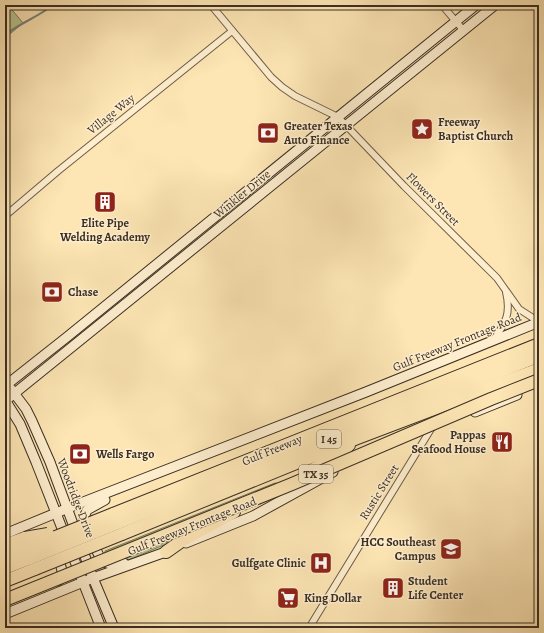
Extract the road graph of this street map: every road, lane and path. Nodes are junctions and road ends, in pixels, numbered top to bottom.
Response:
1 (211, 5) edge
2 (442, 5) edge
3 (476, 5) edge
4 (495, 5) edge
5 (456, 21) junction
6 (464, 30) junction
7 (232, 31) junction
8 (338, 117) junction
9 (346, 125) junction
10 (240, 196) junction
11 (247, 205) junction
12 (5, 216) edge
13 (170, 253) junction
14 (177, 262) junction
15 (129, 287) junction
16 (505, 287) junction
17 (111, 316) junction
18 (539, 318) edge
19 (90, 319) junction
20 (539, 322) edge
21 (96, 328) junction
22 (67, 337) junction
23 (493, 340) junction
24 (539, 344) edge
25 (74, 346) junction
26 (539, 356) edge
27 (539, 369) edge
28 (539, 380) edge
29 (6, 384) edge
30 (539, 386) edge
31 (14, 393) junction
32 (5, 400) edge
33 (431, 429) junction
34 (355, 440) junction
35 (152, 476) junction
36 (67, 508) junction
37 (57, 512) junction
38 (118, 524) junction
39 (5, 534) edge
40 (5, 545) edge
41 (27, 548) junction
42 (166, 552) junction
43 (5, 557) edge
44 (137, 562) junction
45 (5, 568) edge
46 (93, 578) junction
47 (5, 581) edge
48 (83, 582) junction
49 (5, 600) edge
50 (19, 607) junction
51 (5, 614) edge
52 (101, 628) edge
53 (114, 628) edge
54 (309, 628) edge

1 - 7 street, Flowers Street
2 - 5 street
3 - 5 main road, Winkler Drive
4 - 6 main road, Winkler Drive
5 - 6 street
5 - 8 main road, Winkler Drive
6 - 9 main road, Winkler Drive
7 - 8 street, Flowers Street
7 - 12 street, Village Way
8 - 9 street, Flowers Street
8 - 10 main road, Winkler Drive
9 - 11 main road, Winkler Drive
9 - 16 street, Flowers Street
10 - 11 main road
10 - 13 main road, Winkler Drive
11 - 14 main road, Winkler Drive
13 - 14 main road
13 - 15 main road, Winkler Drive
14 - 17 main road, Winkler Drive
15 - 17 main road
15 - 19 main road, Winkler Drive
16 - 18 street, Flowers Street
16 - 23 street
17 - 21 main road, Winkler Drive
19 - 21 main road
19 - 22 main road, Winkler Drive
20 - 23 main road, Gulf Freeway Frontage Road
21 - 25 main road, Winkler Drive
22 - 25 main road
22 - 29 main road, Winkler Drive
23 - 35 main road, Gulf Freeway Frontage Road
24 - 38 highway, Gulf Freeway / I 45
25 - 31 main road, Winkler Drive
26 - 38 highway, Gulf Freeway / I 45
27 - 34 highway, Gulf Freeway / I 45
28 - 49 highway, TX 35, bridge
29 - 31 main road, Woodridge Drive
30 - 33 main road, Gulf Freeway Frontage Road
31 - 32 main road, Winkler Drive
31 - 36 main road, Woodridge Drive
32 - 37 main road, Woodridge Drive
33 - 42 main road, Gulf Freeway Frontage Road
33 - 54 street, Rustic Street
34 - 38 highway, Gulf Freeway / I 45
34 - 42 highway
35 - 36 main road, Gulf Freeway Frontage Road
35 - 44 main road
36 - 37 main road, Gulf Freeway Frontage Road
36 - 46 main road, Woodridge Drive
37 - 41 main road, Gulf Freeway Frontage Road
37 - 48 main road, Woodridge Drive
38 - 41 highway, Gulf Freeway / I 45, bridge
38 - 41 highway, Gulf Freeway / I 45, bridge
39 - 41 main road, Gulf Freeway Frontage Road
40 - 41 highway
41 - 43 highway, Gulf Freeway / I 45
41 - 45 highway, Gulf Freeway / I 45
41 - 47 highway, Gulf Freeway / I 45
41 - 50 main road
42 - 44 main road, Gulf Freeway Frontage Road
44 - 46 main road, Gulf Freeway Frontage Road
46 - 48 main road, Gulf Freeway Frontage Road
46 - 53 main road, Woodridge Drive
48 - 50 main road, Gulf Freeway Frontage Road
48 - 52 main road, Woodridge Drive
50 - 51 main road, Gulf Freeway Frontage Road

